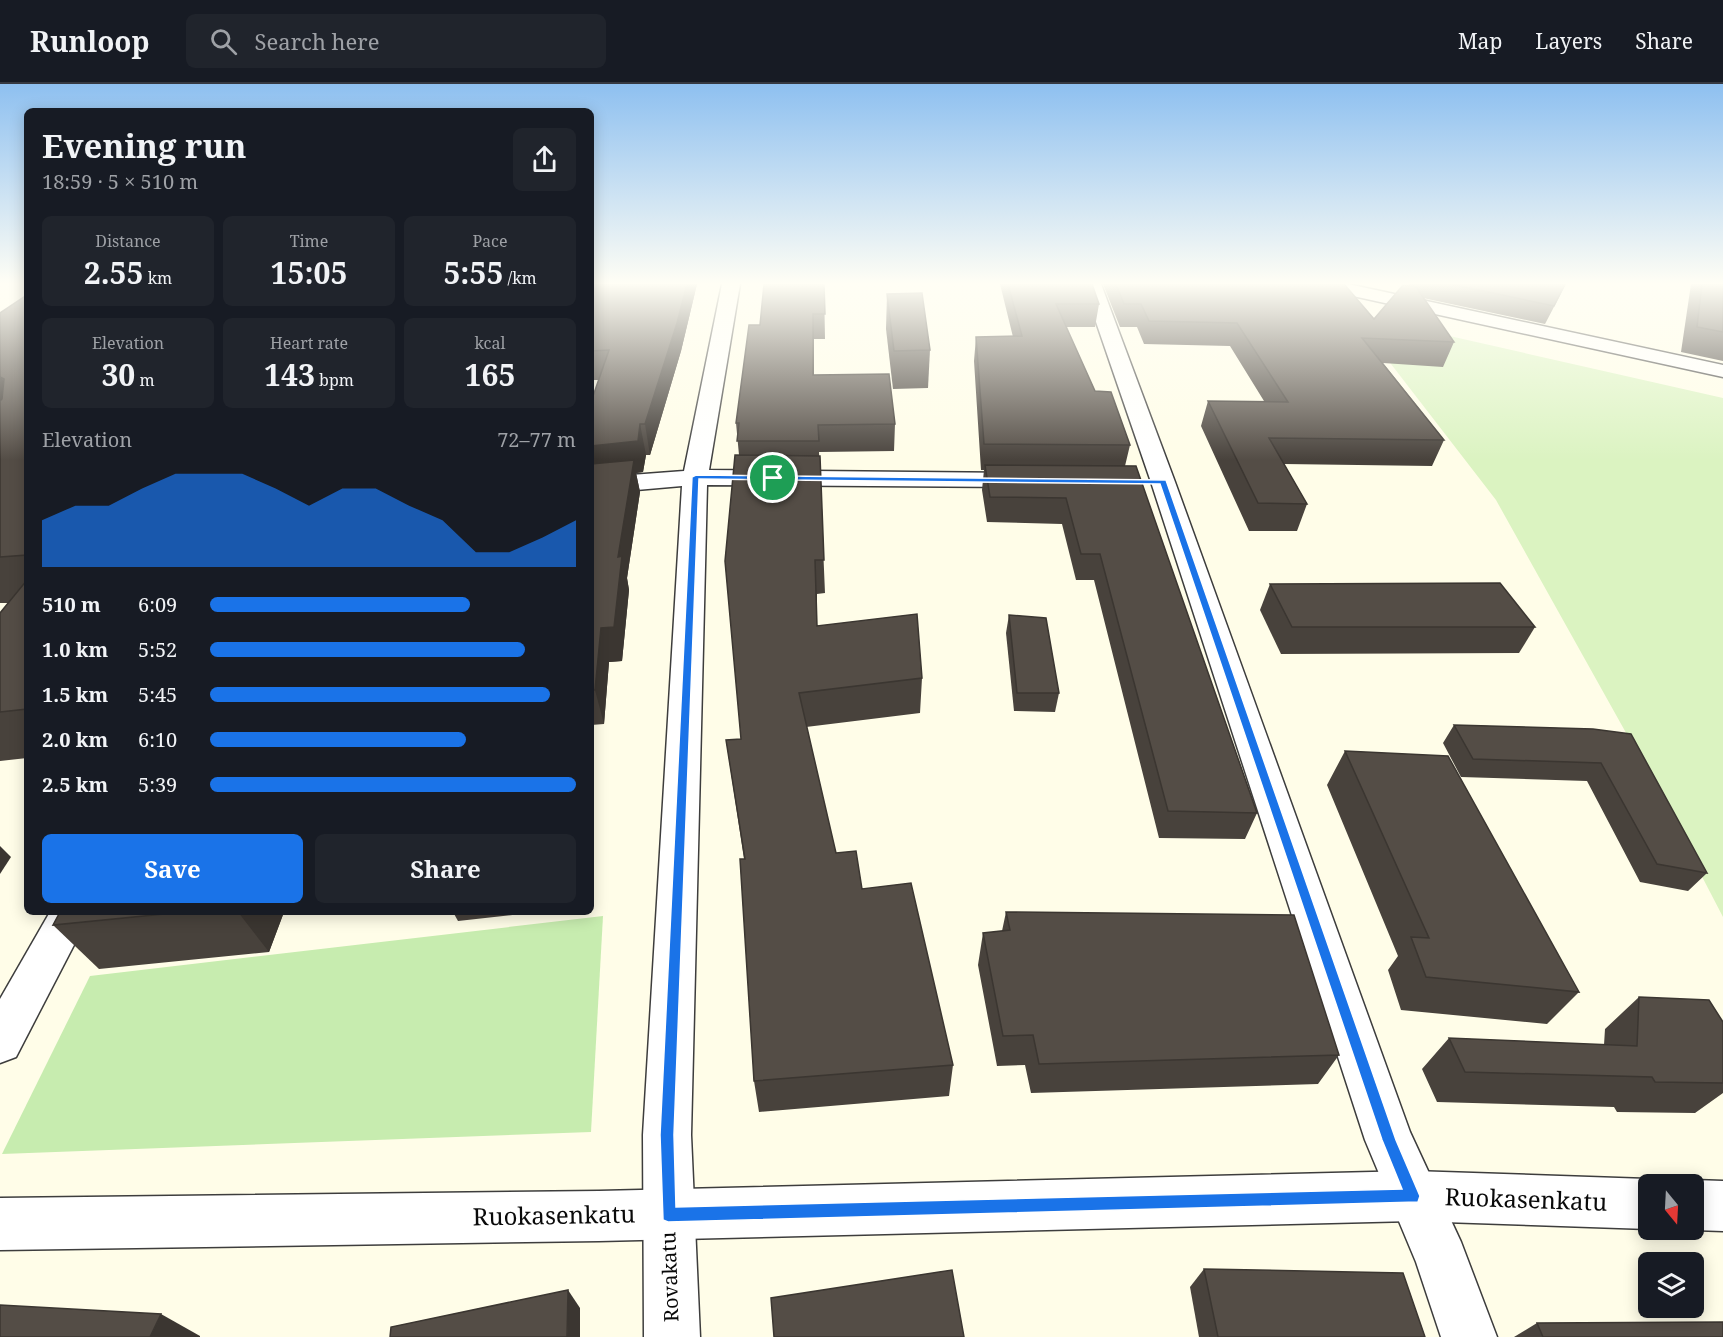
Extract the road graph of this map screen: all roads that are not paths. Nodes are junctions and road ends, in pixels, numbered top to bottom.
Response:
1 (721, 342) edge
2 (1109, 342) edge
3 (1590, 342) edge
4 (1723, 371) edge
5 (696, 477) junction
6 (1055, 481) edge
7 (594, 486) edge
8 (69, 915) edge
9 (0, 1042) edge
10 (1413, 1196) junction
11 (1638, 1204) edge
12 (1704, 1205) edge
13 (1723, 1206) edge
14 (668, 1214) junction
15 (0, 1224) edge
16 (672, 1337) edge
17 (1469, 1337) edge

1 - 5 street, Rovakatu
2 - 10 street
3 - 4 street
5 - 6 street
5 - 7 street
5 - 14 street, Rovakatu
8 - 9 street
10 - 11 street, Ruokasenkatu
10 - 14 street, Ruokasenkatu
10 - 17 street
12 - 13 street
14 - 15 street, Ruokasenkatu
14 - 16 street, Rovakatu

